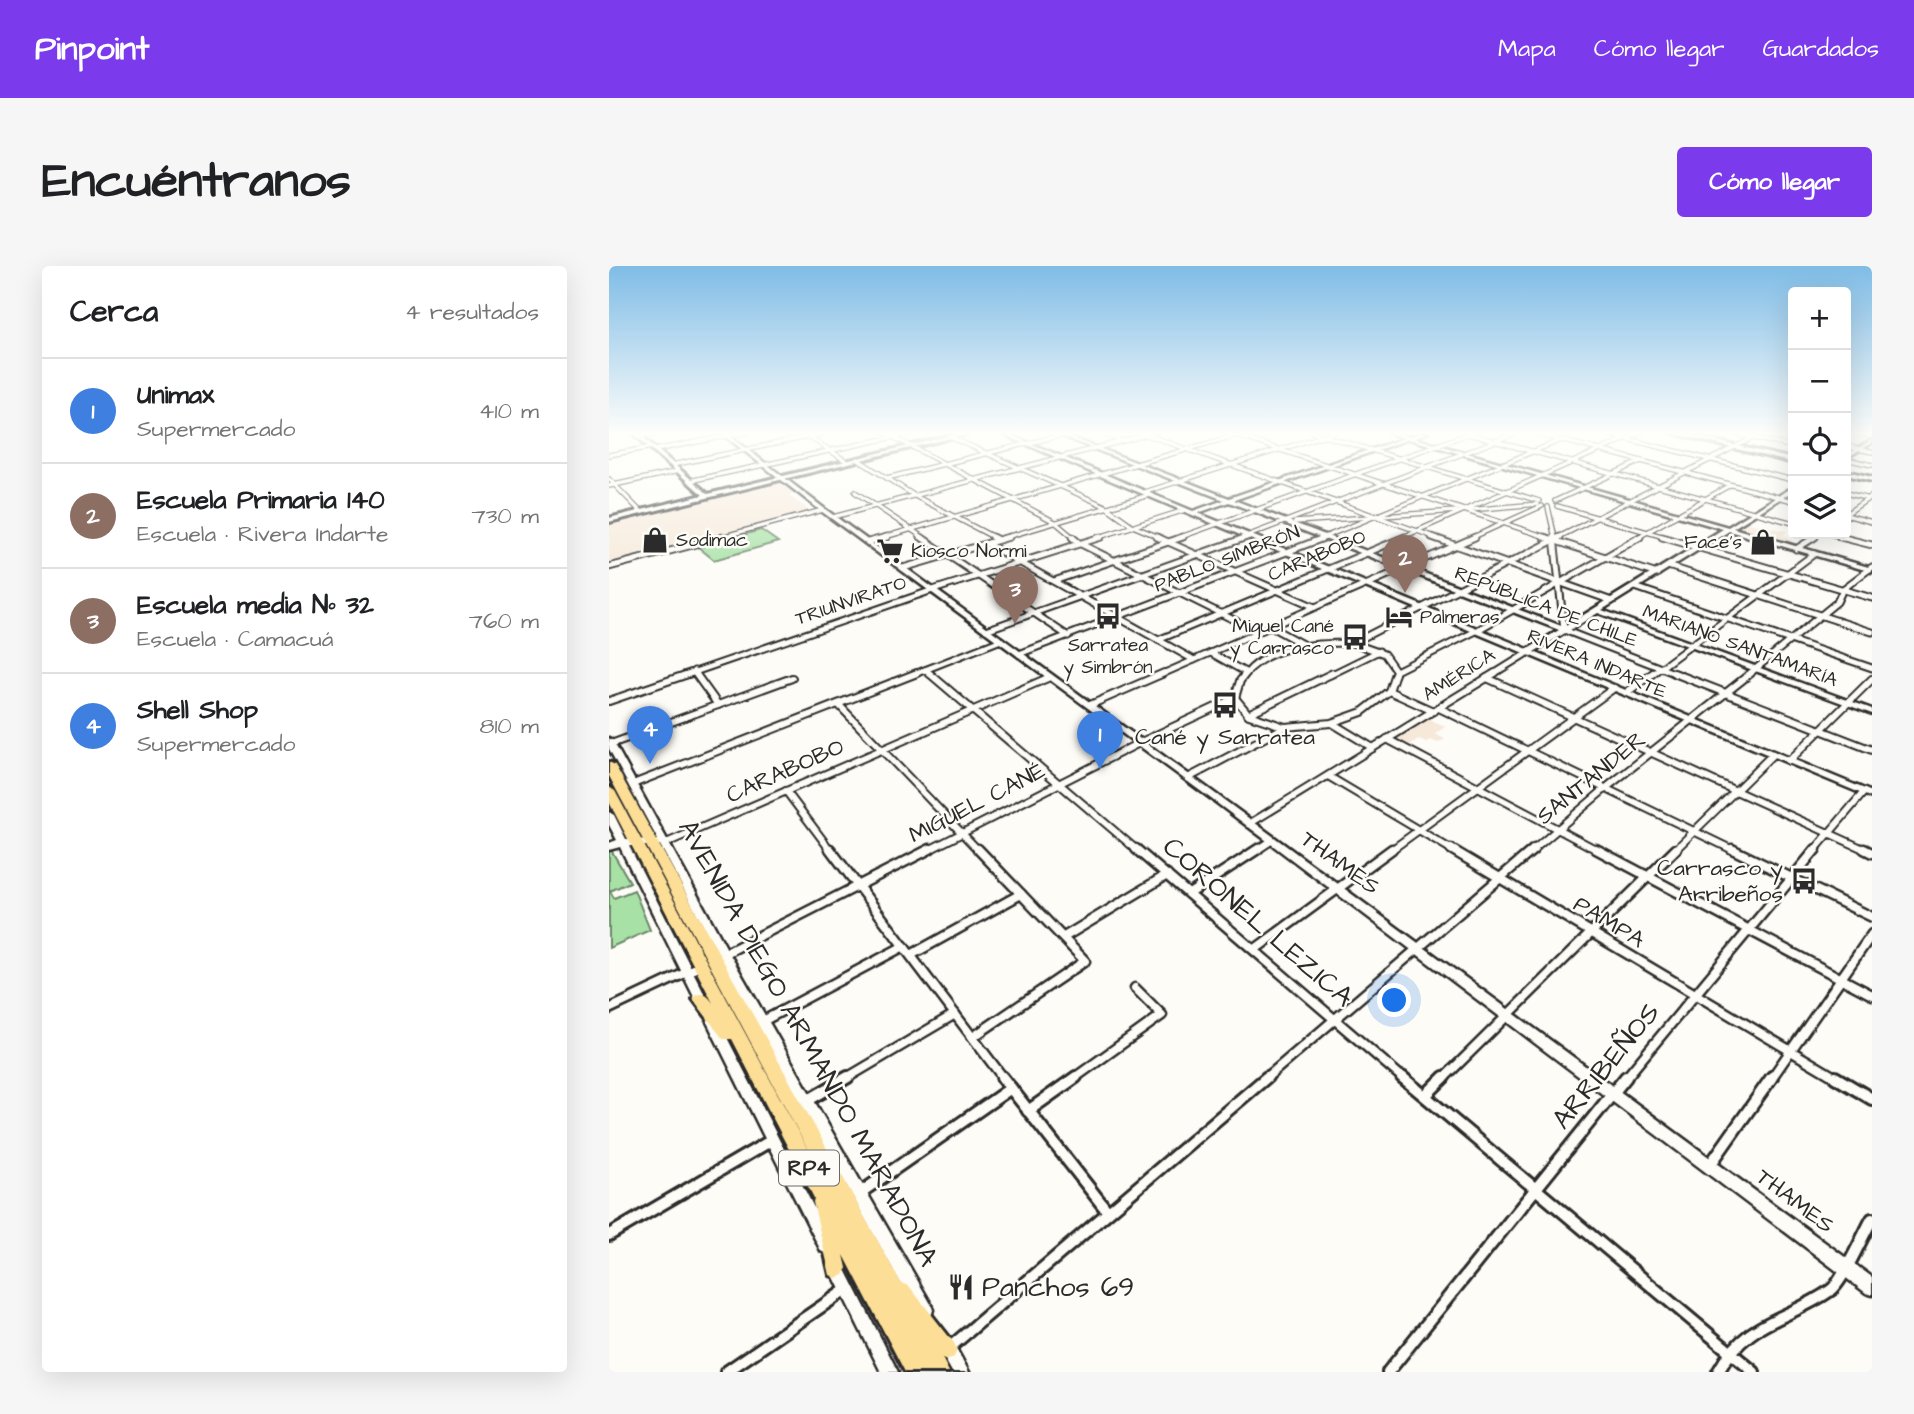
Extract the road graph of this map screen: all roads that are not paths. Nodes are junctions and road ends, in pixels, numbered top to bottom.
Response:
1 (692, 484) edge
2 (753, 484) edge
3 (789, 484) edge
4 (896, 484) edge
5 (963, 484) edge
6 (978, 484) edge
7 (1054, 484) edge
8 (1073, 484) edge
9 (1122, 484) edge
10 (1173, 484) edge
11 (1187, 484) edge
12 (1276, 484) edge
13 (1286, 484) edge
14 (1331, 484) edge
15 (1384, 484) joint
16 (1455, 484) edge
17 (1482, 484) edge
18 (1524, 484) edge
19 (1568, 484) edge
20 (1593, 484) edge
21 (1655, 484) edge
22 (1663, 484) edge
23 (1725, 484) edge
24 (612, 485) edge
25 (1660, 485) junction
26 (1730, 485) junction
27 (1062, 487) junction
28 (1584, 488) junction
29 (1507, 491) junction
30 (855, 492) dead end
31 (1309, 492) junction
32 (1788, 492) edge
33 (1147, 494) junction
34 (1851, 494) edge
35 (706, 495) junction
36 (915, 496) junction
37 (1424, 496) junction
38 (1780, 497) junction
39 (1706, 498) junction
40 (1871, 498) edge
41 (1788, 499) edge
42 (1229, 500) junction
43 (1013, 501) junction
44 (1629, 501) junction
45 (1337, 502) junction
46 (1543, 503) junction
47 (1556, 504) junction
48 (876, 506) junction
49 (1107, 508) junction
50 (639, 510) junction
51 (823, 510) junction
52 (1185, 510) junction
53 (1464, 510) junction
54 (1257, 511) junction
55 (1758, 512) junction
56 (1851, 512) edge
57 (1192, 513) junction
58 (1677, 515) junction
59 (1851, 516) edge
60 (833, 517) junction
61 (1376, 517) junction
62 (954, 518) junction
63 (1597, 518) junction
64 (609, 519) edge
65 (1788, 521) edge
66 (1285, 522) junction
67 (1872, 522) edge
68 (1056, 523) junction
69 (1504, 523) junction
70 (1221, 524) junction
71 (1133, 526) junction
72 (1727, 529) junction
73 (912, 531) junction
74 (1417, 531) junction
75 (1646, 533) junction
76 (1249, 536) junction
77 (1325, 537) junction
78 (1811, 539) edge
79 (1849, 539) edge
80 (998, 540) junction
81 (1555, 540) junction
82 (868, 542) junction
83 (1169, 542) junction
84 (1079, 543) junction
85 (987, 544) junction
86 (1457, 545) junction
87 (1872, 545) edge
88 (1697, 549) junction
89 (1796, 549) junction
90 (1289, 552) junction
91 (1366, 554) junction
92 (1814, 554) junction
93 (949, 555) junction
94 (1196, 555) junction
95 (1605, 556) junction
96 (1113, 561) junction
97 (1019, 562) junction
98 (1510, 564) junction
99 (1668, 566) junction
100 (609, 567) edge
101 (903, 568) junction
102 (1404, 569) junction
103 (1871, 569) edge
104 (1330, 570) junction
105 (1787, 572) junction
106 (1236, 573) junction
107 (1657, 573) junction
108 (979, 575) junction
109 (1141, 575) junction
110 (1054, 581) junction
111 (1560, 582) junction
112 (1368, 585) junction
113 (1635, 587) junction
114 (1843, 589) junction
115 (933, 590) junction
116 (1460, 590) junction
117 (1278, 592) junction
118 (1180, 594) junction
119 (1756, 595) junction
120 (1080, 596) junction
121 (1872, 598) edge
122 (1612, 601) junction
123 (1315, 607) junction
124 (1423, 609) junction
125 (1511, 610) junction
126 (1597, 610) junction
127 (1033, 613) junction
128 (1222, 614) junction
129 (1821, 615) junction
130 (1118, 617) junction
131 (1725, 618) junction
132 (1271, 627) junction
133 (986, 629) junction
134 (1476, 631) junction
135 (1564, 631) junction
136 (1258, 632) junction
137 (1872, 632) edge
138 (1068, 636) junction
139 (1158, 639) junction
140 (1001, 640) junction
141 (1791, 641) junction
142 (1353, 643) junction
143 (1305, 645) junction
144 (1689, 645) junction
145 (1379, 651) junction
146 (1529, 652) junction
147 (1211, 653) junction
148 (1019, 654) junction
149 (1194, 660) junction
150 (1658, 668) junction
151 (1872, 668) edge
152 (1756, 669) junction
153 (925, 670) junction
154 (694, 671) junction
155 (1396, 671) junction
156 (1245, 672) junction
157 (1050, 677) junction
158 (792, 678) dead end
159 (1487, 678) junction
160 (1872, 680) edge
161 (1614, 688) junction
162 (1389, 691) junction
163 (1626, 693) junction
164 (1727, 693) junction
165 (1235, 698) junction
166 (609, 701) edge
167 (1847, 703) junction
168 (718, 705) junction
169 (839, 705) junction
170 (1090, 705) junction
171 (1436, 709) junction
172 (973, 710) junction
173 (1872, 712) edge
174 (1248, 714) junction
175 (1573, 718) junction
176 (1691, 720) junction
177 (1331, 723) junction
178 (1285, 727) junction
179 (1820, 730) junction
180 (1387, 739) junction
181 (610, 743) edge
182 (1139, 743) junction
183 (1373, 748) junction
184 (883, 749) junction
185 (1528, 750) junction
186 (1872, 750) edge
187 (1652, 753) junction
188 (1773, 754) junction
189 (1789, 761) junction
190 (609, 765) edge
191 (1328, 776) junction
192 (1188, 778) junction
193 (1058, 783) junction
194 (633, 784) junction
195 (1479, 786) junction
196 (1606, 788) junction
197 (1735, 790) junction
198 (609, 791) edge
199 (786, 791) junction
200 (1868, 794) edge
201 (609, 815) edge
202 (1249, 824) junction
203 (1559, 828) junction
204 (1417, 831) junction
205 (1694, 831) junction
206 (962, 832) junction
207 (1828, 833) junction
208 (1271, 841) junction
209 (643, 843) junction
210 (609, 847) edge
211 (1872, 853) edge
212 (1167, 876) junction
213 (1648, 876) junction
214 (1791, 878) junction
215 (1500, 879) junction
216 (859, 885) junction
217 (1336, 889) junction
218 (1021, 894) junction
219 (1189, 894) junction
220 (1872, 918) edge
221 (1748, 928) junction
222 (1590, 933) junction
223 (1872, 934) edge
224 (1064, 937) junction
225 (904, 946) junction
226 (1417, 949) junction
227 (1254, 950) junction
228 (911, 955) junction
229 (706, 963) junction
230 (1841, 978) junction
231 (1135, 988) dead end
232 (1694, 995) junction
233 (1872, 995) edge
234 (701, 999) junction
235 (609, 1009) edge
236 (955, 1014) junction
237 (1507, 1015) junction
238 (1333, 1020) junction
239 (763, 1021) junction
240 (973, 1037) junction
241 (1792, 1051) junction
242 (750, 1058) junction
243 (1011, 1088) junction
244 (1612, 1093) junction
245 (1426, 1095) junction
246 (1872, 1098) edge
247 (801, 1104) junction
248 (1028, 1111) junction
249 (772, 1140) junction
250 (1710, 1166) junction
251 (818, 1184) junction
252 (1535, 1192) junction
253 (860, 1193) junction
254 (1108, 1212) junction
255 (1872, 1219) edge
256 (609, 1235) edge
257 (838, 1268) junction
258 (883, 1269) junction
259 (1847, 1269) junction
260 (1872, 1287) edge
261 (848, 1289) junction
262 (947, 1350) junction
263 (1729, 1352) junction
264 (726, 1372) edge
265 (890, 1372) edge
266 (916, 1372) edge
267 (938, 1372) edge
268 (961, 1372) edge
269 (1388, 1372) edge
270 (1718, 1372) edge
271 (1753, 1372) edge

1 - 35 main road
2 - 35 main road
3 - 51 street, THAMES
4 - 36 street
5 - 36 street
6 - 43 street
7 - 27 street
8 - 27 street
9 - 33 street, RIVERA INDARTE
10 - 33 street
11 - 42 street, REPÚBLICA DE CHILE
12 - 42 street
13 - 31 street
14 - 31 street
15 - 37 street
15 - 45 street
16 - 37 street, PABLO SIMBRÓN
17 - 29 street
18 - 29 street, CARABOBO
19 - 28 street
20 - 28 street
21 - 25 street
22 - 25 street
23 - 26 street
24 - 50 street
25 - 39 street
25 - 44 street
26 - 38 street
26 - 39 street
27 - 43 street
27 - 49 street
28 - 44 street
28 - 47 street
29 - 46 street
29 - 53 street, CARABOBO
30 - 48 street
31 - 45 street
31 - 54 street
32 - 38 street, AMÉRICA
33 - 49 street
33 - 52 street, RIVERA INDARTE
34 - 40 street
35 - 50 main road
35 - 64 main road
36 - 48 street
36 - 62 street
37 - 53 street
37 - 61 street, PABLO SIMBRÓN
38 - 41 street
38 - 55 street, AMÉRICA
39 - 55 street
39 - 58 street
40 - 56 street
42 - 54 street, REPÚBLICA DE CHILE
42 - 57 street
43 - 62 street
43 - 68 street
44 - 58 street
44 - 63 street
45 - 61 street
45 - 66 street
46 - 47 street
46 - 53 street
46 - 69 street
46 - 81 street
47 - 63 street
48 - 60 street
48 - 73 street
49 - 68 street
49 - 71 street
50 - 64 main road
51 - 60 street, THAMES
51 - 100 street
52 - 57 street, RIVERA INDARTE
52 - 71 street, TRIUNVIRATO
53 - 61 street
53 - 69 street
53 - 74 street, CARABOBO
54 - 66 street, REPÚBLICA DE CHILE
54 - 70 street
55 - 65 street
55 - 72 street, AMÉRICA
57 - 70 street, RIVERA INDARTE
58 - 72 street
58 - 75 street
59 - 67 street
60 - 82 street, THAMES
61 - 66 street
61 - 74 street
61 - 77 street, PABLO SIMBRÓN
62 - 73 street
62 - 80 street
63 - 75 street
63 - 81 street
66 - 76 street
66 - 77 street, REPÚBLICA DE CHILE
68 - 80 street
68 - 84 street
69 - 81 street
69 - 86 street
70 - 76 street, RIVERA INDARTE
70 - 83 street
71 - 83 street
71 - 84 street, TRIUNVIRATO
72 - 88 street, AMÉRICA
72 - 89 street
73 - 82 street
73 - 93 street
74 - 86 street
74 - 91 street, CARABOBO
75 - 88 street
75 - 95 street
76 - 90 street, RIVERA INDARTE
76 - 94 street
77 - 90 street, PABLO SIMBRÓN
77 - 91 street, REPÚBLICA DE CHILE
78 - 89 street
79 - 87 street
80 - 85 street
81 - 95 street
81 - 98 street
81 - 111 street
82 - 101 street, THAMES
83 - 94 street
83 - 96 street
84 - 96 street
84 - 97 street, TRIUNVIRATO
85 - 93 street
85 - 97 street
86 - 98 street
86 - 102 street
88 - 99 street, AMÉRICA
88 - 105 street
89 - 92 street
90 - 104 street, RIVERA INDARTE
90 - 106 street, PABLO SIMBRÓN
91 - 102 street, REPÚBLICA DE CHILE
91 - 104 street, CARABOBO
92 - 103 street
92 - 105 street
93 - 101 street
93 - 108 street
94 - 106 street
94 - 109 street
95 - 107 street
95 - 111 street
96 - 109 street
96 - 110 street
97 - 108 street, TRIUNVIRATO
97 - 110 street
98 - 111 street
98 - 116 street
99 - 107 street, AMÉRICA
99 - 119 street
101 - 115 street, THAMES
102 - 112 street
102 - 116 street, REPÚBLICA DE CHILE
103 - 114 street, SANTANDER
104 - 112 street, RIVERA INDARTE
104 - 117 street, CARABOBO
105 - 114 street
105 - 119 street
106 - 117 street
106 - 118 street, PABLO SIMBRÓN
107 - 113 street, AMÉRICA
108 - 115 street, TRIUNVIRATO
108 - 127 street
109 - 118 street
109 - 120 street
110 - 120 street
111 - 122 street
111 - 125 street
111 - 135 street
112 - 123 street
112 - 124 street, RIVERA INDARTE
113 - 122 street, AMÉRICA
113 - 131 street
114 - 121 street
114 - 129 street, SANTANDER
115 - 133 street, THAMES
115 - 154 street, TRIUNVIRATO
116 - 124 street
116 - 125 street, REPÚBLICA DE CHILE
117 - 123 street
117 - 128 street, CARABOBO
118 - 128 street
118 - 130 street, PABLO SIMBRÓN
119 - 129 street
119 - 131 street
120 - 127 street
120 - 130 street
122 - 126 street, AMÉRICA
123 - 132 street
124 - 134 street, RIVERA INDARTE
124 - 142 street
125 - 134 street
125 - 135 street, REPÚBLICA DE CHILE
126 - 135 street, AMÉRICA
126 - 144 street, MARIANO SANTAMARÍA
127 - 133 street
127 - 138 street
128 - 136 street
128 - 139 street, CARABOBO
129 - 137 street
129 - 141 street, SANTANDER
130 - 138 street, PABLO SIMBRÓN
130 - 139 street
131 - 141 street
131 - 144 street
132 - 136 street
132 - 143 street
133 - 140 street, THAMES
134 - 146 street, RIVERA INDARTE
134 - 155 street
135 - 146 street, AMÉRICA
135 - 150 street, REPÚBLICA DE CHILE
136 - 147 street
138 - 148 street, PABLO SIMBRÓN
139 - 149 street
140 - 148 street, THAMES
140 - 153 street
141 - 151 street
141 - 152 street, SANTANDER
142 - 143 street
142 - 145 street
143 - 156 street
144 - 150 street
144 - 152 street, MARIANO SANTAMARÍA
145 - 155 street
145 - 174 street
146 - 159 street, AMÉRICA
146 - 161 street, RIVERA INDARTE
147 - 149 street
147 - 156 street
148 - 157 street, THAMES
149 - 170 street
150 - 163 street
150 - 164 street, REPÚBLICA DE CHILE
152 - 164 street, SANTANDER
152 - 167 street, MARIANO SANTAMARÍA
153 - 169 street
153 - 172 street, CORONEL LEZICA
154 - 166 street, TRIUNVIRATO
154 - 168 street
155 - 162 street
156 - 165 street
157 - 170 street, THAMES
157 - 172 street, CARABOBO
158 - 168 street
159 - 171 street, AMÉRICA
159 - 175 street
160 - 167 street
161 - 163 street, RIVERA INDARTE
161 - 175 street
162 - 171 street
162 - 177 street
163 - 176 street, RIVERA INDARTE
164 - 176 street, SANTANDER
164 - 179 street, REPÚBLICA DE CHILE
165 - 174 street
165 - 182 street, MIGUEL CANÉ
167 - 173 street, MARIANO SANTAMARÍA
167 - 179 street
168 - 181 street
169 - 184 street
169 - 194 street
170 - 182 street, THAMES
171 - 180 street, AMÉRICA
171 - 185 street
172 - 184 street, CARABOBO
172 - 193 street, CORONEL LEZICA
174 - 178 street
175 - 185 street
175 - 187 street
176 - 187 street, SANTANDER
176 - 188 street, RIVERA INDARTE
177 - 178 street
177 - 183 street
178 - 192 street
179 - 186 street, REPÚBLICA DE CHILE
179 - 189 street
180 - 183 street, AMÉRICA
180 - 195 street
181 - 194 street, AVENIDA DIEGO ARMANDO MARADONA
182 - 192 street, THAMES
182 - 193 street, MIGUEL CANÉ
183 - 191 street, AMÉRICA
184 - 199 street, CARABOBO
184 - 206 street
185 - 195 street
185 - 196 street
187 - 196 street, SANTANDER
187 - 197 street
188 - 189 street, RIVERA INDARTE
188 - 197 street
189 - 200 street, RIVERA INDARTE
190 - 209 main road, AVENIDA DIEGO ARMANDO MARADONA / RP4
191 - 202 street, AMÉRICA
191 - 204 street, PAMPA
192 - 202 street, THAMES
193 - 206 street, MIGUEL CANÉ
193 - 212 street, CORONEL LEZICA
194 - 209 street, AVENIDA DIEGO ARMANDO MARADONA
195 - 203 street
195 - 204 street
196 - 203 street, SANTANDER
196 - 205 street
197 - 205 street
197 - 207 street
198 - 209 main road, AVENIDA DIEGO ARMANDO MARADONA / RP4
199 - 209 street, CARABOBO
199 - 216 street
200 - 207 street, ARRIBEÑOS
201 - 209 street, AVENIDA DIEGO ARMANDO MARADONA
202 - 208 street, THAMES
203 - 213 street
203 - 215 street, SANTANDER
204 - 215 street, PAMPA
204 - 217 street
205 - 213 street
205 - 214 street
206 - 216 street, MIGUEL CANÉ
206 - 218 street
207 - 211 street
207 - 214 street, ARRIBEÑOS
208 - 217 street, THAMES
208 - 219 street
209 - 210 street, CARABOBO
209 - 229 main road, AVENIDA DIEGO ARMANDO MARADONA / RP4
209 - 229 street, AVENIDA DIEGO ARMANDO MARADONA
212 - 219 street, CORONEL LEZICA
212 - 224 street
213 - 221 street
213 - 222 street
214 - 220 street
214 - 221 street, ARRIBEÑOS
215 - 222 street, PAMPA
215 - 226 street, SANTANDER
216 - 225 street
216 - 229 street, MIGUEL CANÉ
217 - 226 street, THAMES
217 - 227 street
218 - 224 street
218 - 228 street
219 - 227 street, CORONEL LEZICA
221 - 230 street
221 - 232 street, ARRIBEÑOS
222 - 232 street, PAMPA
222 - 237 street
223 - 230 street
224 - 240 street
225 - 228 street
225 - 239 street
226 - 237 street, THAMES
226 - 238 street, SANTANDER
227 - 238 street, CORONEL LEZICA
228 - 236 street
229 - 234 street, AVENIDA DIEGO ARMANDO MARADONA
229 - 235 street, MIGUEL CANÉ
229 - 239 street, AVENIDA DIEGO ARMANDO MARADONA
229 - 242 main road, AVENIDA DIEGO ARMANDO MARADONA / RP4
229 - 247 main road, AVENIDA DIEGO ARMANDO MARADONA / RP4
230 - 233 street
230 - 241 street
231 - 248 street
232 - 241 street, PAMPA
232 - 244 street, ARRIBEÑOS
234 - 242 main road
234 - 249 street, AVENIDA DIEGO ARMANDO MARADONA
236 - 240 street
236 - 247 street
237 - 244 street, THAMES
237 - 245 street
238 - 245 street, CORONEL LEZICA
238 - 254 street, SANTANDER
239 - 247 street, AVENIDA DIEGO ARMANDO MARADONA
240 - 243 street
241 - 246 street, PAMPA
241 - 250 street
242 - 251 main road, AVENIDA DIEGO ARMANDO MARADONA / RP4
243 - 248 street
243 - 253 street
244 - 250 street, THAMES
244 - 252 street, ARRIBEÑOS
245 - 252 street, CORONEL LEZICA
247 - 253 street, AVENIDA DIEGO ARMANDO MARADONA
247 - 258 main road, AVENIDA DIEGO ARMANDO MARADONA / RP4
248 - 254 street
249 - 256 street
249 - 257 street, AVENIDA DIEGO ARMANDO MARADONA
250 - 259 street, THAMES
251 - 257 main road
251 - 266 main road, AVENIDA DIEGO ARMANDO MARADONA / RP4
252 - 263 street, CORONEL LEZICA
252 - 269 street, ARRIBEÑOS
253 - 262 street, AVENIDA DIEGO ARMANDO MARADONA
254 - 262 street, SANTANDER
255 - 259 street
257 - 261 street, AVENIDA DIEGO ARMANDO MARADONA
258 - 262 main road
258 - 267 main road, AVENIDA DIEGO ARMANDO MARADONA / RP4
259 - 260 street, THAMES
259 - 263 street
261 - 264 street
261 - 265 street, AVENIDA DIEGO ARMANDO MARADONA
262 - 268 street, AVENIDA DIEGO ARMANDO MARADONA
263 - 270 street
263 - 271 street, CORONEL LEZICA

